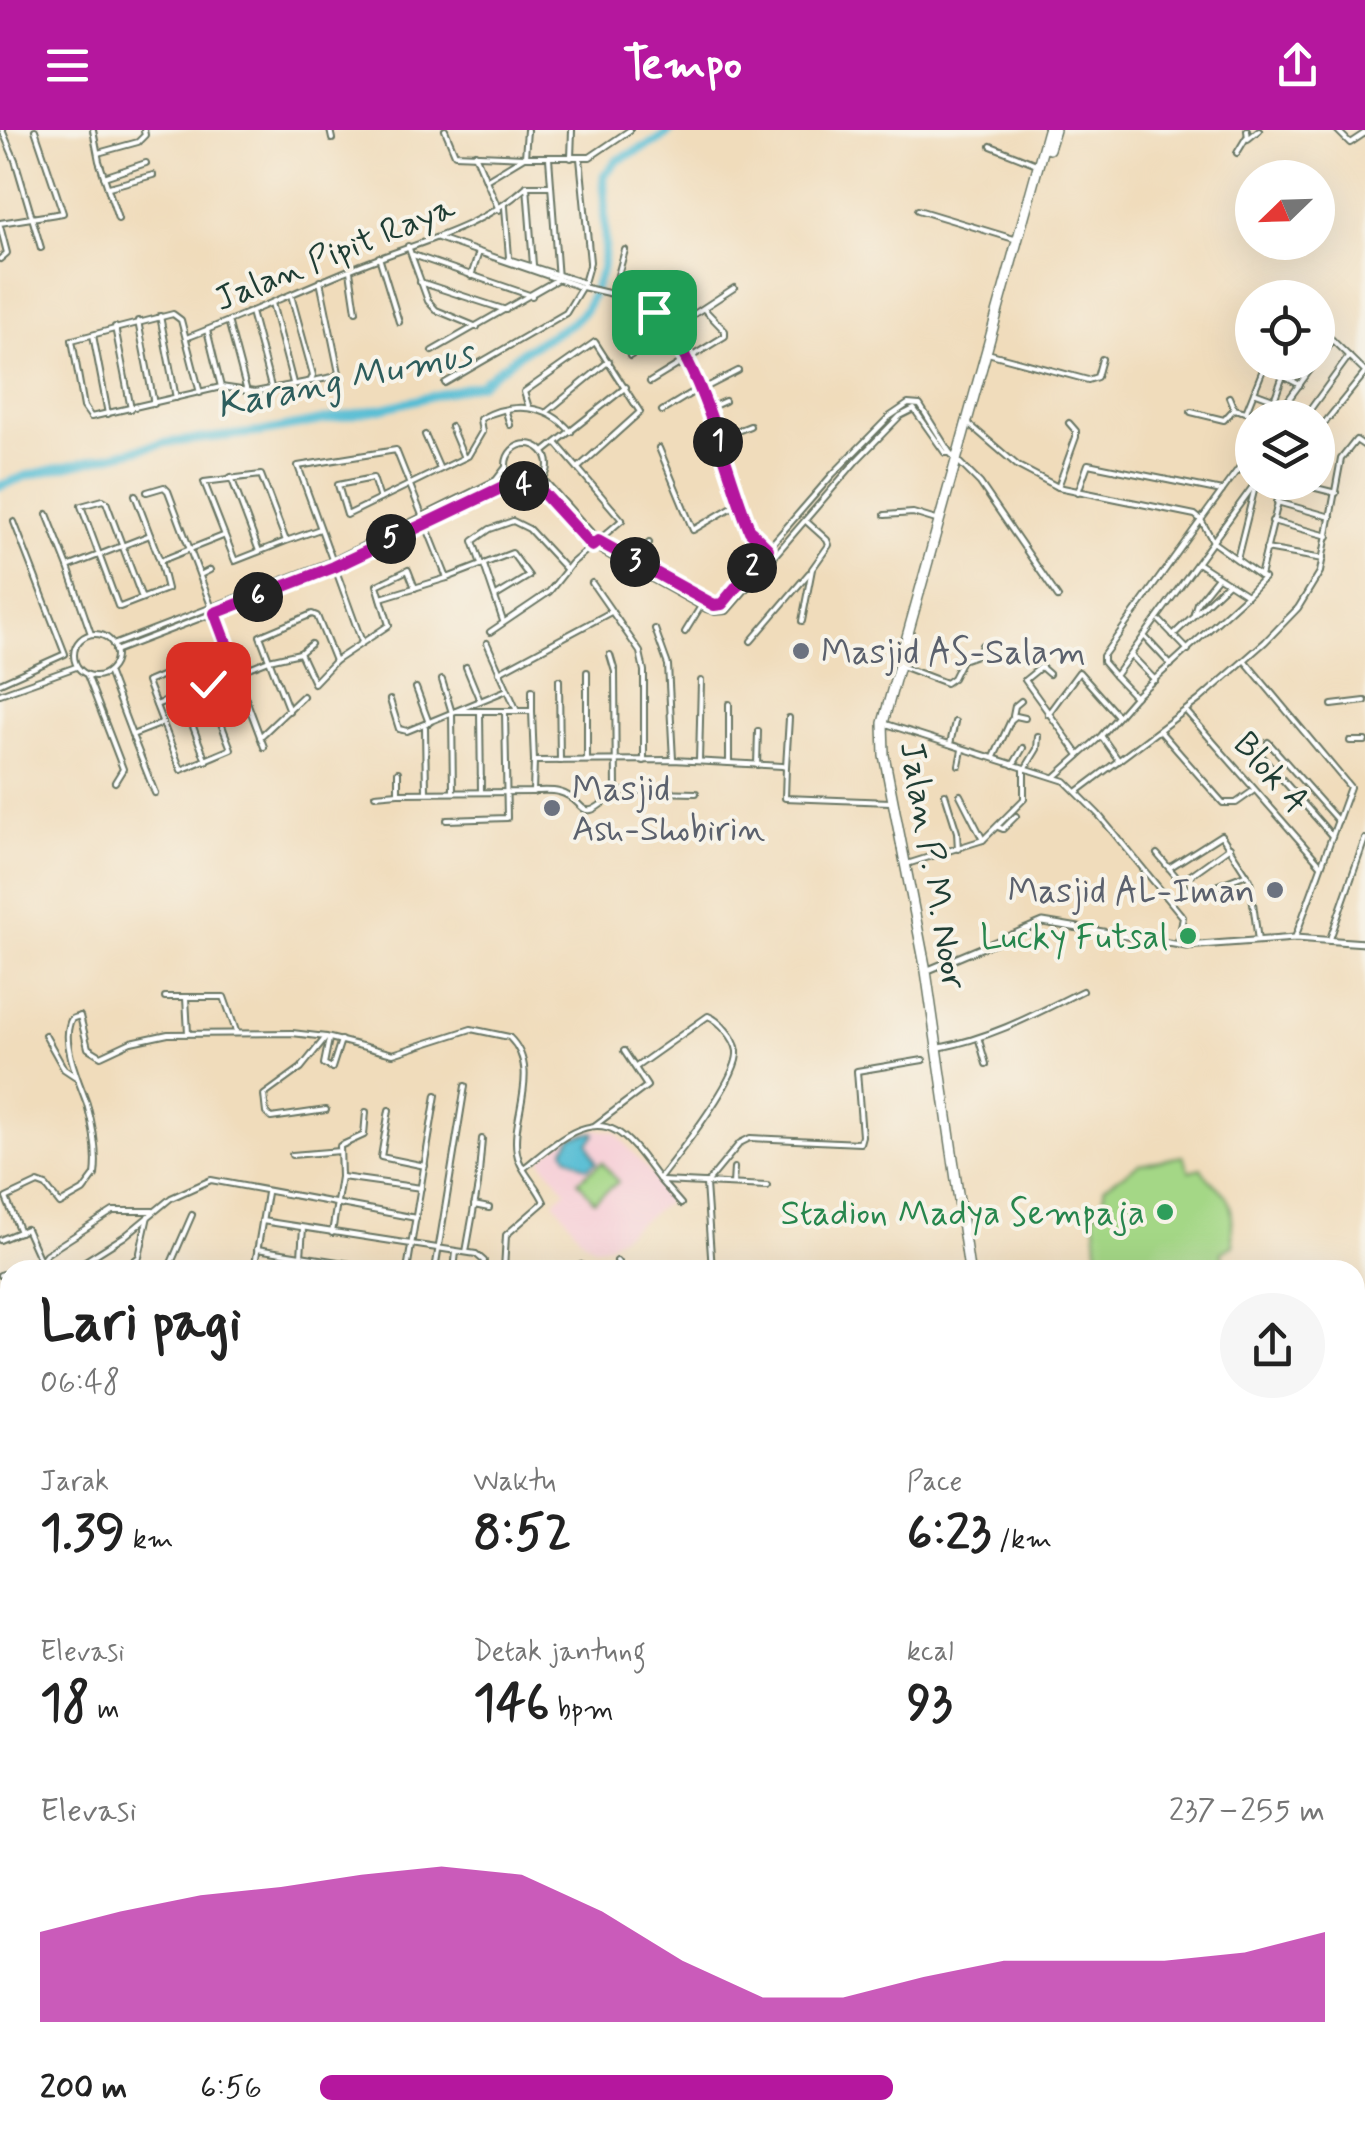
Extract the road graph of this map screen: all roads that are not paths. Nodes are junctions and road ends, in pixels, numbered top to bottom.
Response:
1 (2, 130) edge
2 (35, 130) edge
3 (94, 130) edge
4 (144, 130) edge
5 (330, 130) edge
6 (446, 130) edge
7 (527, 130) edge
8 (572, 130) edge
9 (630, 130) edge
10 (1052, 130) edge
11 (1248, 130) edge
12 (1258, 130) edge
13 (1337, 130) edge
14 (1365, 133) edge
15 (332, 138) dead end
16 (1246, 138) junction
17 (991, 146) dead end
18 (98, 153) junction
19 (1237, 153) dead end
20 (476, 154) junction
21 (524, 157) junction
22 (549, 158) junction
23 (571, 158) junction
24 (580, 158) junction
25 (146, 163) dead end
26 (1041, 164) junction
27 (153, 175) dead end
28 (104, 178) junction
29 (486, 180) junction
30 (527, 186) junction
31 (551, 186) junction
32 (108, 188) junction
33 (501, 209) junction
34 (918, 210) dead end
35 (60, 214) junction
36 (118, 218) dead end
37 (32, 219) junction
38 (0, 224) edge
39 (67, 224) dead end
40 (438, 238) junction
41 (1018, 240) junction
42 (408, 246) junction
43 (41, 248) dead end
44 (625, 250) dead end
45 (478, 252) junction
46 (413, 255) junction
47 (379, 258) junction
48 (0, 259) edge
49 (508, 260) junction
50 (533, 265) junction
51 (350, 269) junction
52 (471, 276) junction
53 (558, 276) junction
54 (320, 281) junction
55 (420, 282) junction
56 (586, 286) junction
57 (734, 288) dead end
58 (290, 293) junction
59 (611, 293) junction
60 (532, 296) junction
61 (272, 302) junction
62 (506, 310) junction
63 (704, 310) junction
64 (356, 311) dead end
65 (250, 312) junction
66 (160, 316) junction
67 (138, 322) junction
68 (228, 322) junction
69 (399, 322) dead end
70 (115, 327) junction
71 (476, 327) junction
72 (207, 330) junction
73 (671, 332) junction
74 (93, 333) junction
75 (186, 338) junction
76 (992, 341) junction
77 (1335, 344) edge
78 (432, 351) dead end
79 (991, 354) junction
80 (630, 356) dead end
81 (1348, 356) junction
82 (1102, 359) dead end
83 (609, 361) junction
84 (687, 362) junction
85 (738, 371) dead end
86 (1365, 373) edge
87 (311, 380) junction
88 (1259, 380) edge
89 (1282, 380) edge
90 (1290, 380) edge
91 (1298, 380) edge
92 (650, 382) dead end
93 (293, 383) junction
94 (445, 383) dead end
95 (1295, 383) junction
96 (626, 387) junction
97 (222, 388) junction
98 (271, 388) junction
99 (699, 390) junction
100 (247, 392) junction
101 (1254, 392) junction
102 (200, 393) junction
103 (1229, 397) dead end
104 (176, 398) junction
105 (1251, 400) edge
106 (1285, 400) edge
107 (1317, 400) edge
108 (726, 401) dead end
109 (154, 404) junction
110 (913, 406) junction
111 (529, 408) junction
112 (131, 409) junction
113 (706, 409) junction
114 (1234, 409) joint
115 (1335, 410) edge
116 (662, 411) dead end
117 (506, 412) junction
118 (548, 412) junction
119 (1191, 412) dead end
120 (108, 414) junction
121 (968, 421) junction
122 (1068, 422) dead end
123 (510, 425) dead end
124 (750, 426) dead end
125 (451, 427) dead end
126 (572, 432) junction
127 (426, 435) dead end
128 (718, 439) junction
129 (557, 444) junction
130 (1365, 446) edge
131 (659, 448) dead end
132 (544, 452) junction
133 (954, 457) junction
134 (464, 458) junction
135 (506, 468) junction
136 (578, 468) junction
137 (440, 469) junction
138 (1235, 473) edge
139 (231, 477) junction
140 (544, 480) junction
141 (516, 483) junction
142 (410, 484) junction
143 (536, 485) junction
144 (1058, 487) junction
145 (1217, 489) junction
146 (147, 492) dead end
147 (1078, 492) junction
148 (1336, 493) joint
149 (135, 494) dead end
150 (380, 499) junction
151 (1245, 500) edge
152 (1252, 500) edge
153 (739, 502) junction
154 (1278, 502) joint
155 (47, 514) dead end
156 (885, 515) dead end
157 (1198, 517) junction
158 (1331, 517) junction
159 (631, 518) dead end
160 (423, 519) junction
161 (622, 520) junction
162 (806, 521) junction
163 (1272, 521) junction
164 (14, 522) dead end
165 (940, 522) junction
166 (320, 529) junction
167 (150, 534) junction
168 (224, 536) junction
169 (1328, 536) junction
170 (286, 541) junction
171 (598, 541) junction
172 (649, 543) dead end
173 (1214, 543) junction
174 (123, 546) junction
175 (592, 546) junction
176 (190, 549) junction
177 (768, 549) junction
178 (1266, 550) junction
179 (260, 551) junction
180 (98, 555) junction
181 (776, 556) junction
182 (1323, 558) junction
183 (1237, 559) junction
184 (634, 560) junction
185 (160, 561) junction
186 (333, 564) junction
187 (1199, 564) junction
188 (482, 565) junction
189 (68, 567) junction
190 (566, 569) junction
191 (812, 569) junction
192 (210, 570) dead end
193 (200, 575) junction
194 (1260, 576) junction
195 (1218, 577) junction
196 (447, 578) junction
197 (592, 583) dead end
198 (1228, 583) junction
199 (415, 588) junction
200 (496, 596) junction
201 (1247, 596) junction
202 (1058, 597) dead end
203 (142, 598) junction
204 (380, 598) junction
205 (212, 606) junction
206 (701, 606) junction
207 (611, 612) junction
208 (1194, 612) junction
209 (215, 613) junction
210 (1158, 620) junction
211 (802, 621) dead end
212 (504, 622) junction
213 (654, 629) dead end
214 (490, 632) dead end
215 (685, 632) dead end
216 (91, 634) junction
217 (1173, 635) junction
218 (1145, 637) junction
219 (751, 641) dead end
220 (362, 642) junction
221 (487, 643) dead end
222 (311, 644) dead end
223 (982, 645) dead end
224 (114, 648) junction
225 (1188, 650) junction
226 (195, 651) dead end
227 (300, 653) junction
228 (610, 655) dead end
229 (1132, 656) junction
230 (269, 660) junction
231 (335, 661) junction
232 (1245, 661) junction
233 (197, 662) junction
234 (897, 664) junction
235 (1171, 665) junction
236 (76, 666) junction
237 (466, 667) dead end
238 (108, 672) junction
239 (237, 672) junction
240 (500, 672) junction
241 (587, 672) dead end
242 (1050, 674) dead end
243 (87, 675) junction
244 (1115, 676) junction
245 (442, 680) dead end
246 (560, 680) dead end
247 (1155, 680) junction
248 (700, 681) dead end
249 (0, 683) edge
250 (208, 684) junction
251 (416, 688) dead end
252 (507, 690) junction
253 (532, 690) dead end
254 (0, 694) edge
255 (181, 694) junction
256 (303, 696) dead end
257 (1135, 697) junction
258 (390, 700) dead end
259 (480, 701) junction
260 (1021, 702) dead end
261 (1365, 702) edge
262 (156, 704) junction
263 (729, 704) dead end
264 (1332, 705) dead end
265 (288, 710) junction
266 (517, 711) junction
267 (532, 711) junction
268 (1186, 711) junction
269 (454, 712) junction
270 (480, 712) junction
271 (505, 712) junction
272 (1117, 715) junction
273 (1050, 716) junction
274 (789, 718) dead end
275 (1025, 718) dead end
276 (1011, 720) junction
277 (162, 722) junction
278 (955, 722) dead end
279 (883, 723) junction
280 (427, 724) junction
281 (1160, 731) junction
282 (758, 732) dead end
283 (132, 734) junction
284 (1038, 736) dead end
285 (1101, 736) junction
286 (260, 737) junction
287 (1246, 738) dead end
288 (1350, 741) dead end
289 (1365, 741) edge
290 (1268, 742) dead end
291 (950, 744) junction
292 (264, 747) dead end
293 (963, 748) junction
294 (1023, 748) dead end
295 (1079, 756) junction
296 (994, 758) junction
297 (206, 760) junction
298 (587, 760) junction
299 (673, 760) junction
300 (560, 761) junction
301 (615, 761) junction
302 (644, 761) junction
303 (700, 761) junction
304 (1120, 761) junction
305 (534, 762) junction
306 (730, 763) junction
307 (757, 765) junction
308 (960, 765) dead end
309 (1013, 765) junction
310 (786, 767) junction
311 (1028, 770) junction
312 (398, 772) dead end
313 (1055, 777) junction
314 (115, 782) dead end
315 (452, 790) junction
316 (533, 790) junction
317 (481, 791) junction
318 (616, 791) junction
319 (1078, 791) junction
320 (1253, 791) junction
321 (398, 792) junction
322 (426, 792) junction
323 (507, 792) junction
324 (154, 793) dead end
325 (696, 793) dead end
326 (945, 794) dead end
327 (960, 794) dead end
328 (375, 795) dead end
329 (894, 801) junction
330 (1016, 816) dead end
331 (446, 820) dead end
332 (1338, 821) junction
333 (998, 827) junction
334 (1332, 836) junction
335 (1365, 839) edge
336 (983, 840) junction
337 (1230, 847) junction
338 (958, 850) junction
339 (1158, 854) dead end
340 (907, 864) junction
341 (1321, 866) junction
342 (1169, 868) junction
343 (1247, 874) junction
344 (1180, 882) junction
345 (1365, 933) edge
346 (1295, 938) junction
347 (1330, 939) junction
348 (1258, 941) junction
349 (1363, 942) edge
350 (1178, 945) junction
351 (926, 971) junction
352 (1082, 991) dead end
353 (165, 997) dead end
354 (186, 998) junction
355 (236, 1031) junction
356 (188, 1034) junction
357 (45, 1035) dead end
358 (311, 1035) junction
359 (327, 1037) junction
360 (341, 1040) junction
361 (979, 1040) junction
362 (938, 1048) junction
363 (316, 1050) junction
364 (624, 1050) dead end
365 (923, 1060) dead end
366 (986, 1064) dead end
367 (636, 1067) junction
368 (76, 1077) junction
369 (466, 1086) dead end
370 (436, 1095) dead end
371 (326, 1110) dead end
372 (389, 1110) dead end
373 (366, 1112) dead end
374 (594, 1126) junction
375 (482, 1139) dead end
376 (340, 1152) junction
377 (292, 1155) dead end
378 (425, 1166) junction
379 (524, 1168) junction
380 (734, 1168) dead end
381 (341, 1178) junction
382 (660, 1180) junction
383 (706, 1184) junction
384 (733, 1184) junction
385 (767, 1186) dead end
386 (421, 1188) junction
387 (268, 1193) junction
388 (337, 1203) junction
389 (681, 1204) dead end
390 (474, 1205) junction
391 (489, 1208) dead end
392 (151, 1214) junction
393 (192, 1215) dead end
394 (416, 1218) junction
395 (262, 1222) junction
396 (303, 1228) junction
397 (20, 1232) junction
398 (332, 1234) junction
399 (0, 1240) edge
400 (411, 1246) junction
401 (257, 1249) junction
402 (438, 1250) junction
403 (456, 1252) junction
404 (466, 1252) junction
405 (301, 1256) junction
406 (40, 1260) joint
407 (85, 1260) edge
408 (136, 1260) edge
409 (172, 1260) edge
410 (255, 1260) edge
411 (326, 1260) edge
412 (409, 1260) edge
413 (436, 1260) edge
414 (455, 1260) edge
415 (482, 1260) edge
416 (505, 1260) edge
417 (711, 1260) edge
418 (968, 1260) edge

1 - 37 street
2 - 35 street
3 - 18 street
4 - 18 street
5 - 15 street
6 - 20 street
7 - 21 street
8 - 23 street
9 - 24 street
10 - 26 highway, Jalan P. M. Noor
11 - 16 street
12 - 16 street
13 - 14 street
16 - 19 street
17 - 26 street
18 - 28 street
20 - 21 street
20 - 29 street
21 - 22 street
21 - 29 street
22 - 23 street
22 - 31 street
23 - 24 street
24 - 56 street
25 - 28 street
26 - 41 highway, Jalan P. M. Noor
26 - 76 highway, Jalan P. M. Noor
27 - 32 street
28 - 32 street
29 - 33 street
30 - 31 street
30 - 33 street, Jalan Pipit Raya
30 - 50 street
31 - 53 street
32 - 36 street
33 - 40 street, Jalan Pipit Raya
33 - 49 street
34 - 41 street
35 - 37 street
35 - 39 street
37 - 38 street
37 - 43 street
38 - 48 street
40 - 42 street, Jalan Pipit Raya
40 - 45 street
41 - 76 highway, Jalan P. M. Noor
42 - 46 street
42 - 47 street, Jalan Pipit Raya
44 - 59 street
45 - 49 street
45 - 52 street
46 - 52 street
46 - 55 street
47 - 51 street, Jalan Pipit Raya
47 - 69 street
49 - 50 street
49 - 53 street
50 - 53 street
51 - 54 street, Jalan Pipit Raya
51 - 64 street
52 - 60 street
53 - 56 street
53 - 60 street
54 - 58 street, Jalan Pipit Raya
54 - 87 street
55 - 62 street
55 - 71 street
56 - 59 street
56 - 94 street
57 - 63 street
58 - 61 street, Jalan Pipit Raya
58 - 87 street
59 - 73 street
60 - 62 street
61 - 65 street, Jalan Pipit Raya
61 - 93 street
62 - 71 street
63 - 73 street
63 - 84 street
65 - 68 street, Jalan Pipit Raya
65 - 98 street
66 - 67 street
66 - 75 street
66 - 104 street
67 - 70 street
67 - 109 street
68 - 72 street, Jalan Pipit Raya
68 - 100 street
70 - 74 street
70 - 112 street
71 - 78 street
72 - 75 street, Jalan Pipit Raya
72 - 97 street
73 - 80 street
73 - 84 street
74 - 120 street
74 - 120 street
75 - 102 street
76 - 79 highway, Jalan P. M. Noor
76 - 121 highway, Jalan P. M. Noor
77 - 81 street
79 - 82 street
79 - 121 highway, Jalan P. M. Noor
81 - 86 street
81 - 107 street
83 - 96 street
83 - 111 street
83 - 118 street
84 - 92 street
84 - 99 street
85 - 99 street
86 - 115 street
87 - 93 street
88 - 101 street
89 - 101 street
90 - 95 street
91 - 95 street
93 - 98 street
95 - 106 street
96 - 126 street
96 - 136 street
97 - 100 street
97 - 102 street
98 - 100 street
99 - 113 street
99 - 116 street
101 - 105 street
102 - 104 street
103 - 114 street
104 - 109 street
108 - 113 street
109 - 112 street
110 - 133 street
110 - 162 street
110 - 177 street
111 - 117 street
111 - 118 street
112 - 120 street
113 - 128 street
114 - 119 street
117 - 123 street
117 - 134 street
118 - 126 street
121 - 133 highway, Jalan P. M. Noor
121 - 144 street
122 - 144 street
124 - 128 street
125 - 134 street
126 - 129 street
127 - 137 street
128 - 153 street
129 - 132 street
129 - 136 street
130 - 148 street
131 - 153 street
132 - 135 street
132 - 140 street
133 - 165 highway, Jalan P. M. Noor
133 - 202 street
134 - 137 street
135 - 141 street
135 - 160 street
136 - 161 street
137 - 142 street
138 - 145 street
139 - 168 street
139 - 170 street
139 - 179 street
140 - 143 street
140 - 171 street
141 - 143 street
141 - 160 street
142 - 150 street
142 - 160 street
142 - 166 street
143 - 175 street
144 - 147 street
145 - 147 street
145 - 157 street
146 - 176 street
147 - 157 street
148 - 158 street
149 - 167 street
150 - 150 street
151 - 173 street
152 - 183 street
153 - 177 street
154 - 158 street
154 - 163 street
155 - 189 street
156 - 165 street
157 - 173 street
157 - 244 street
158 - 169 street
159 - 161 street
160 - 186 street
160 - 196 street
161 - 171 street
162 - 181 street
162 - 191 street
163 - 169 street
163 - 178 street
164 - 249 street
165 - 234 highway, Jalan P. M. Noor
166 - 170 street
166 - 186 street
167 - 174 street
167 - 185 street
168 - 176 street
168 - 179 street
169 - 182 street
170 - 179 street
171 - 175 street
171 - 184 street
172 - 184 street
173 - 183 street
173 - 187 street
174 - 180 street
174 - 180 street
174 - 203 street
175 - 190 street
175 - 206 street
176 - 185 street
176 - 193 street
177 - 181 street
177 - 184 street
178 - 182 street
178 - 194 street
180 - 189 street
180 - 203 street
181 - 206 street
182 - 232 street
183 - 194 street
185 - 203 street
186 - 205 street
186 - 209 street
186 - 220 street
187 - 195 street
187 - 210 street
188 - 190 street
188 - 196 street
188 - 200 street
188 - 200 street
189 - 216 street
190 - 212 street
191 - 211 street
191 - 219 street
192 - 193 street
193 - 205 street
194 - 201 street
195 - 198 street
195 - 208 street
196 - 199 street
197 - 207 street
198 - 201 street
198 - 208 street
199 - 204 street
199 - 204 street
200 - 212 street
201 - 225 street
204 - 220 street
205 - 209 street
205 - 224 street
206 - 215 street
207 - 240 street
207 - 302 street
208 - 217 street
209 - 224 street
209 - 239 street
210 - 217 street
210 - 218 street
212 - 214 street
213 - 299 street
216 - 224 street
216 - 236 street
217 - 225 street
218 - 229 street
218 - 235 street
220 - 231 street
221 - 240 street
222 - 227 street
223 - 234 street
224 - 238 street
225 - 235 street
226 - 233 street
227 - 230 street
227 - 231 street
228 - 301 street
229 - 244 street
229 - 247 street
230 - 231 street
230 - 239 street
230 - 265 street
232 - 268 street
232 - 332 street
233 - 250 street
233 - 262 street
234 - 279 highway, Jalan P. M. Noor
235 - 247 street
236 - 243 street
236 - 254 street
237 - 259 street
238 - 243 street
238 - 283 street
239 - 250 street
239 - 286 street
240 - 252 street
241 - 298 street
242 - 273 street
243 - 314 street
244 - 257 street
245 - 269 street
246 - 300 street
247 - 257 street
248 - 303 street
250 - 255 street
250 - 297 street
251 - 280 street
252 - 259 street
252 - 266 street
253 - 267 street
255 - 262 street
255 - 297 street
256 - 265 street
257 - 272 street
258 - 280 street
259 - 269 street
260 - 276 street
261 - 264 street
262 - 277 street
263 - 306 street
265 - 286 street
266 - 267 street
266 - 271 street
267 - 305 street
268 - 281 street
268 - 320 street, Blok A
269 - 270 street
269 - 280 street
269 - 315 street
270 - 271 street
270 - 317 street
271 - 323 street
272 - 273 street
272 - 285 street
273 - 295 street
274 - 310 street
275 - 276 street
276 - 296 street
277 - 283 street
277 - 297 street
278 - 291 street
279 - 291 street
279 - 329 highway, Jalan P. M. Noor
280 - 322 street
281 - 304 street
281 - 320 street
282 - 307 street
283 - 324 street
284 - 311 street
285 - 295 street
285 - 304 street
286 - 292 street
287 - 334 street
288 - 289 street
290 - 332 street
291 - 293 street
293 - 296 street
293 - 308 street
294 - 309 street
295 - 313 street
296 - 309 street
298 - 300 street
298 - 301 street
299 - 302 street
299 - 303 street
300 - 305 street
301 - 302 street
301 - 318 street
303 - 306 street
304 - 319 street
305 - 316 street
306 - 307 street
307 - 310 street
309 - 311 street
310 - 329 street
311 - 313 street
311 - 333 street
312 - 321 street
313 - 319 street
315 - 317 street
315 - 322 street
316 - 318 street
316 - 323 street
317 - 323 street
318 - 325 street
319 - 350 street
320 - 341 street, Blok A
321 - 322 street
321 - 328 street
323 - 331 street
326 - 338 street
327 - 336 street
329 - 340 highway, Jalan P. M. Noor
330 - 333 street
332 - 334 street
333 - 336 street
334 - 341 street
335 - 347 street
336 - 338 street
337 - 342 street
337 - 343 street
337 - 344 street
338 - 340 street
339 - 342 street
340 - 351 highway, Jalan P. M. Noor
341 - 346 street
342 - 344 street
343 - 344 street
343 - 348 street
345 - 349 street
346 - 347 street
346 - 348 street
347 - 349 street
348 - 350 street
350 - 351 street
351 - 362 highway, Jalan P. M. Noor
352 - 361 street
353 - 354 street
354 - 355 street
354 - 356 street
355 - 356 street
355 - 358 street
356 - 368 street
357 - 368 street
358 - 359 street
358 - 363 street
359 - 360 street
359 - 360 street
359 - 363 street
360 - 379 street
361 - 362 street
361 - 366 street
362 - 418 highway, Jalan P. M. Noor
363 - 371 street
364 - 367 street
365 - 383 street
367 - 374 street
367 - 382 street
368 - 397 street
369 - 402 street
370 - 378 street
372 - 378 street
373 - 376 street
374 - 379 street
374 - 382 street
375 - 390 street
376 - 377 street
376 - 381 street
378 - 386 street
379 - 416 street
380 - 384 street
381 - 386 street
381 - 388 street
382 - 383 street
382 - 389 street
383 - 384 street
383 - 417 street
384 - 385 street
386 - 394 street
387 - 388 street
387 - 392 street
387 - 395 street
388 - 394 street
388 - 398 street
390 - 391 street
390 - 404 street
392 - 406 street
392 - 407 street
392 - 408 street
393 - 409 street
394 - 400 street
395 - 396 street
395 - 401 street
396 - 398 street
396 - 405 street
397 - 399 street
397 - 406 street
398 - 400 street
400 - 402 street
400 - 412 street
401 - 405 street
401 - 410 street
402 - 403 street
402 - 413 street
403 - 404 street
403 - 414 street
404 - 415 street
405 - 411 street

